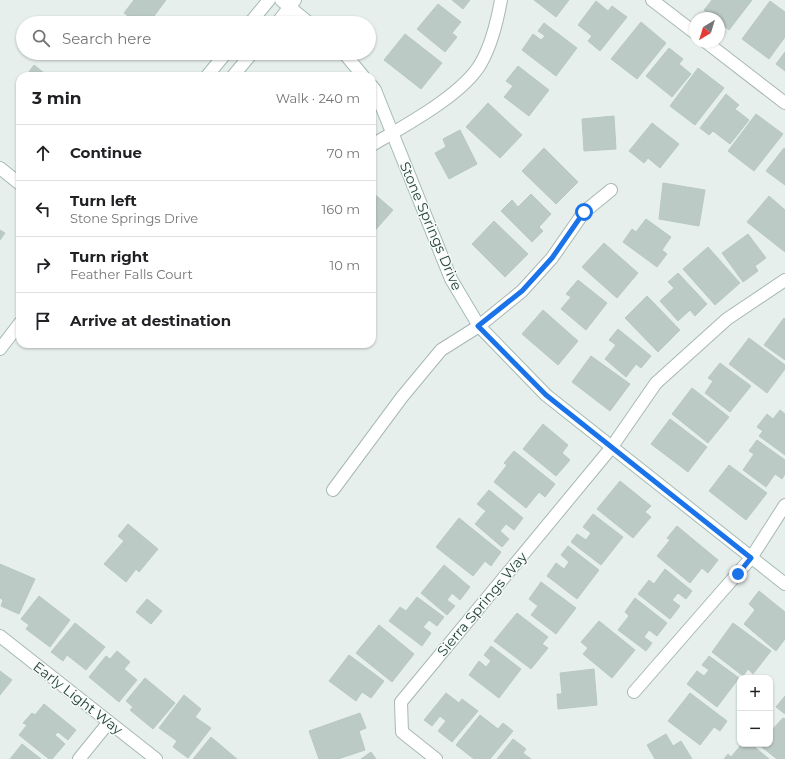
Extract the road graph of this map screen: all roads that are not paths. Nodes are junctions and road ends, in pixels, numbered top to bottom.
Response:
1 (269, 0) edge
2 (501, 0) edge
3 (652, 0) edge
4 (289, 2) edge
5 (256, 16) edge
6 (281, 16) edge
7 (302, 16) edge
8 (689, 28) edge
9 (714, 48) edge
10 (221, 60) edge
11 (247, 60) edge
12 (350, 60) edge
13 (211, 72) edge
14 (237, 72) edge
15 (360, 72) edge
16 (376, 92) edge
17 (785, 103) edge
18 (393, 132) junction
19 (376, 143) edge
20 (0, 168) edge
21 (16, 181) edge
22 (611, 190) dead end
23 (785, 280) edge
24 (478, 326) junction
25 (16, 328) edge
26 (0, 349) edge
27 (611, 448) junction
28 (332, 490) dead end
29 (785, 504) edge
30 (751, 558) junction
31 (785, 584) edge
32 (0, 636) edge
33 (634, 692) dead end
34 (109, 722) junction
35 (79, 759) edge
36 (156, 759) edge
37 (436, 759) edge

1 - 5 street
2 - 18 street
3 - 8 street
4 - 6 street
4 - 7 street
9 - 17 street
10 - 13 street
11 - 14 street
12 - 15 street
16 - 18 street, Stone Springs Drive
18 - 19 street
18 - 24 street, Stone Springs Drive
20 - 21 street
22 - 24 street
23 - 27 street, Sierra Springs Way
24 - 27 street, Stone Springs Drive
24 - 28 street
25 - 26 street
27 - 30 street, Stone Springs Drive
27 - 37 street, Sierra Springs Way
29 - 30 street
30 - 31 street, Stone Springs Drive
30 - 33 street
32 - 34 street, Early Light Way
34 - 35 street
34 - 36 street, Early Light Way

